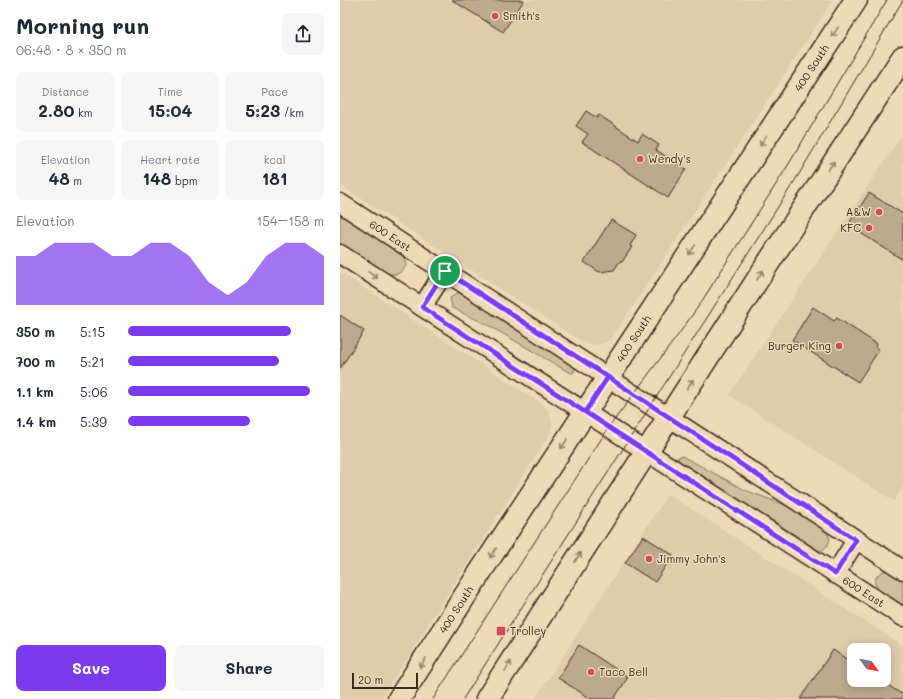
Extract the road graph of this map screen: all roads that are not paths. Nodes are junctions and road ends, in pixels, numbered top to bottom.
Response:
1 (856, 0) edge
2 (903, 57) edge
3 (340, 203) edge
4 (340, 254) edge
5 (445, 271) junction
6 (422, 307) junction
7 (608, 377) junction
8 (585, 412) junction
9 (669, 417) junction
10 (646, 452) junction
11 (856, 540) junction
12 (903, 570) edge
13 (835, 574) junction
14 (903, 617) edge
15 (399, 699) edge
16 (487, 699) edge

1 -> 7 main road, 400 South
9 -> 2 main road
3 - 5 street, 600 East
4 -> 6 street, 600 East
5 - 6 street
5 - 7 street, 600 East
6 - 8 street, 600 East
7 - 8 main road, 400 South
7 - 9 street, 600 East
8 - 10 street, 600 East
8 -> 15 main road, 400 South
9 - 10 main road
9 - 11 street, 600 East
10 - 13 street, 600 East
16 -> 10 main road
11 - 12 street, 600 East
11 - 13 street
13 - 14 street, 600 East

